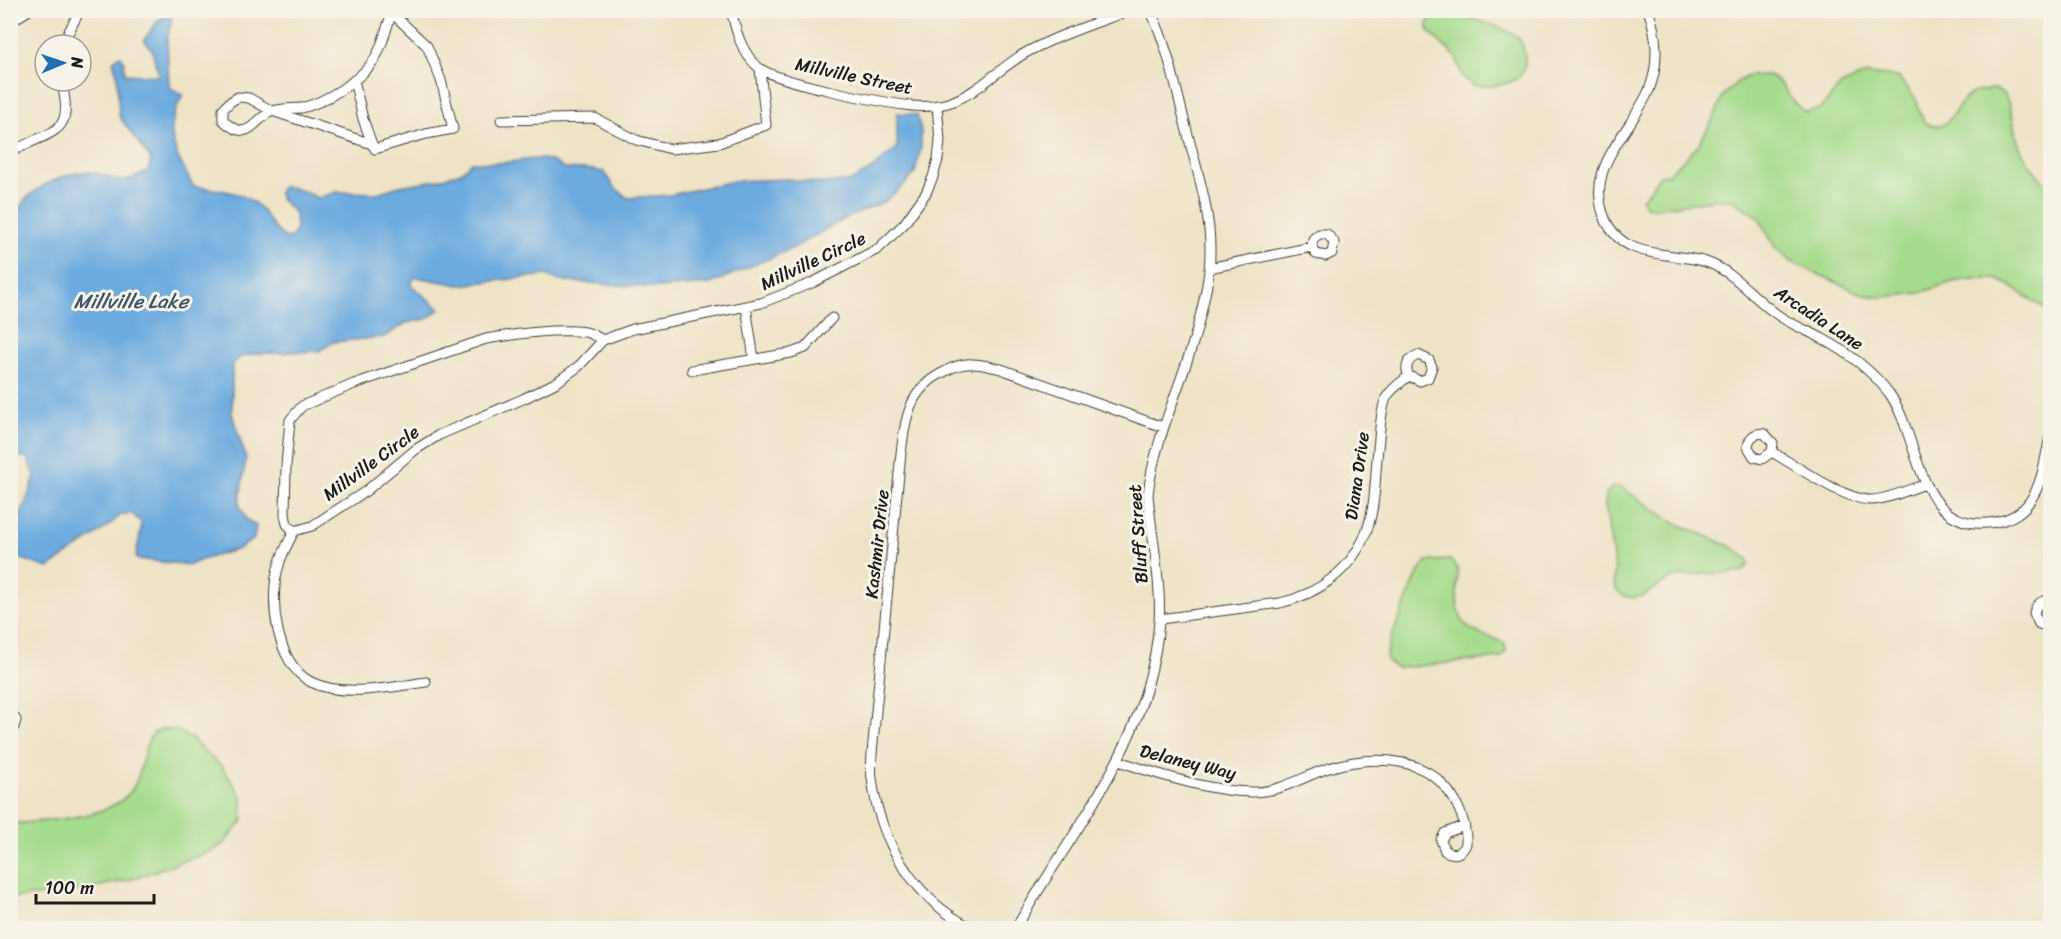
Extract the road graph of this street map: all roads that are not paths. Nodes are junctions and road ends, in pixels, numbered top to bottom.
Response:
1 (29, 10) edge
2 (80, 10) edge
3 (731, 10) edge
4 (1131, 10) edge
5 (1150, 10) edge
6 (1648, 10) edge
7 (393, 12) edge
8 (10, 22) edge
9 (68, 33) edge
10 (760, 69) junction
11 (354, 80) junction
12 (64, 93) edge
13 (937, 105) junction
14 (272, 111) junction
15 (501, 120) dead end
16 (372, 144) junction
17 (10, 153) edge
18 (1312, 247) dead end
19 (1209, 268) junction
20 (746, 307) junction
21 (832, 318) dead end
22 (603, 340) junction
23 (754, 359) junction
24 (692, 370) dead end
25 (1409, 376) dead end
26 (1163, 427) junction
27 (2050, 437) edge
28 (1772, 452) dead end
29 (1926, 484) junction
30 (294, 531) junction
31 (2050, 600) edge
32 (1160, 619) junction
33 (2050, 627) edge
34 (426, 682) dead end
35 (10, 712) edge
36 (10, 730) edge
37 (1119, 761) junction
38 (1464, 826) dead end
39 (972, 928) edge
40 (1016, 928) edge

1 - 8 street
2 - 9 street
3 - 10 street
4 - 13 street, Millville Street
5 - 19 street, Bluff Street
6 - 29 street, Arcadia Lane
7 - 11 street
7 - 16 street
10 - 13 street, Millville Street
10 - 15 street
11 - 14 street
11 - 16 street
12 - 17 street
13 - 20 street, Millville Circle
14 - 14 street
14 - 16 street
18 - 19 street
19 - 26 street, Bluff Street
20 - 22 street, Millville Circle
20 - 23 street
21 - 23 street
22 - 30 street, Millville Circle
22 - 30 street
23 - 24 street
25 - 32 street, Diana Drive
26 - 32 street, Bluff Street
26 - 39 street, Kashmir Drive
27 - 29 street, Arcadia Lane
28 - 29 street
30 - 34 street
31 - 33 street
32 - 37 street, Bluff Street
35 - 36 street
37 - 38 street, Delaney Way
37 - 40 street, Bluff Street

